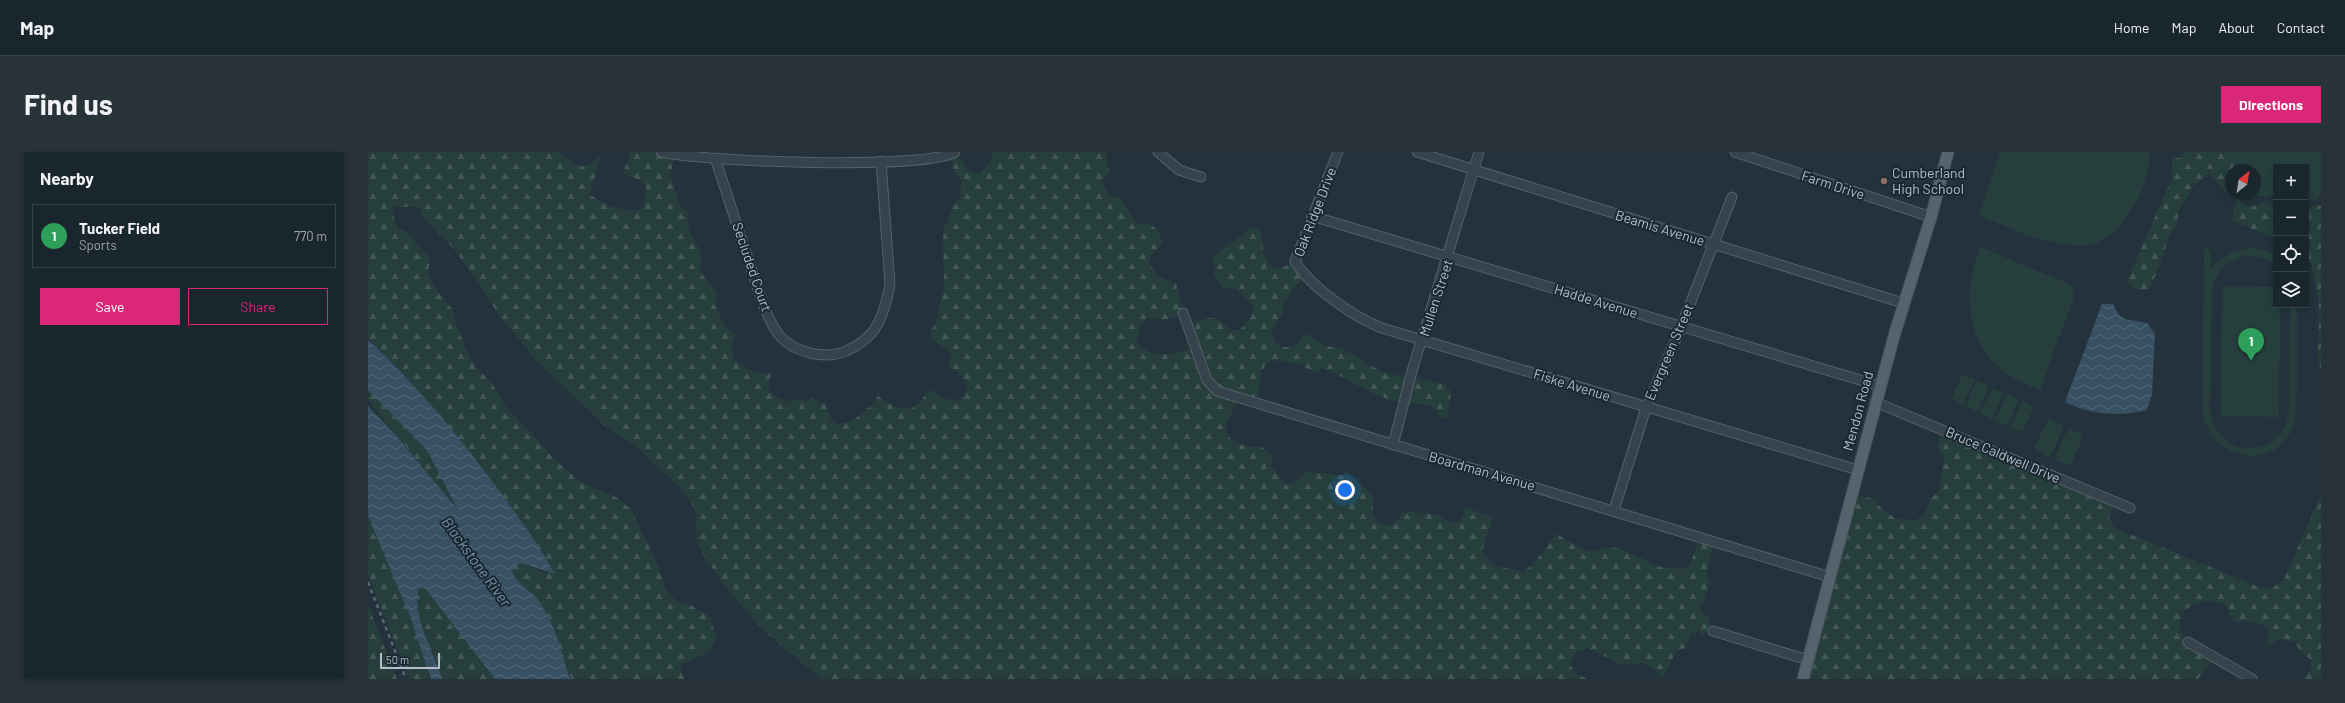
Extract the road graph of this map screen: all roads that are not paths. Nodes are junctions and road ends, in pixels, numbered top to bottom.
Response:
1 (661, 152) edge
2 (844, 152) edge
3 (955, 152) edge
4 (1158, 152) edge
5 (1338, 152) edge
6 (1417, 152) edge
7 (1479, 152) edge
8 (1735, 152) edge
9 (1948, 152) edge
10 (692, 155) edge
11 (715, 158) junction
12 (881, 161) junction
13 (845, 162) junction
14 (1474, 170) junction
15 (1201, 177) dead end
16 (1732, 197) dead end
17 (1312, 216) junction
18 (1932, 217) junction
19 (1713, 244) junction
20 (1449, 257) junction
21 (1301, 271) joint
22 (1904, 303) junction
23 (1183, 313) dead end
24 (1681, 327) junction
25 (1422, 339) junction
26 (1880, 386) junction
27 (1876, 402) junction
28 (1646, 408) junction
29 (1393, 445) junction
30 (1858, 470) junction
31 (2130, 508) dead end
32 (1614, 510) junction
33 (1830, 577) junction
34 (1713, 631) dead end
35 (2188, 642) dead end
36 (1808, 660) junction
37 (2248, 678) edge
38 (1803, 679) edge

1 - 10 street
2 - 13 street
3 - 12 street
4 - 15 street
5 - 17 street, Oak Ridge Drive
6 - 14 street, Beamis Avenue
7 - 14 street, Mullen Street
8 - 18 street, Farm Drive
9 - 18 main road, Mendon Road
10 - 11 street
11 - 12 street, Secluded Court
11 - 13 street
12 - 13 street
14 - 19 street, Beamis Avenue
14 - 20 street, Mullen Street
16 - 19 street, Evergreen Street
17 - 20 street, Hadde Avenue
17 - 21 street, Oak Ridge Drive
18 - 22 main road, Mendon Road
19 - 22 street, Beamis Avenue
19 - 24 street, Evergreen Street
20 - 24 street, Hadde Avenue
20 - 25 street, Mullen Street
21 - 25 street, Fiske Avenue
22 - 26 main road, Mendon Road
23 - 29 street, Boardman Avenue
24 - 26 street, Hadde Avenue
24 - 28 street, Evergreen Street
25 - 28 street, Fiske Avenue
25 - 29 street, Mullen Street
26 - 27 main road, Mendon Road
27 - 30 main road, Mendon Road
27 - 31 street, Bruce Caldwell Drive
28 - 30 street, Fiske Avenue
28 - 32 street, Evergreen Street
29 - 32 street, Boardman Avenue
30 - 33 main road, Mendon Road
32 - 33 street, Boardman Avenue
33 - 36 main road, Mendon Road
34 - 36 street
35 - 37 street
36 - 38 main road, Mendon Road

